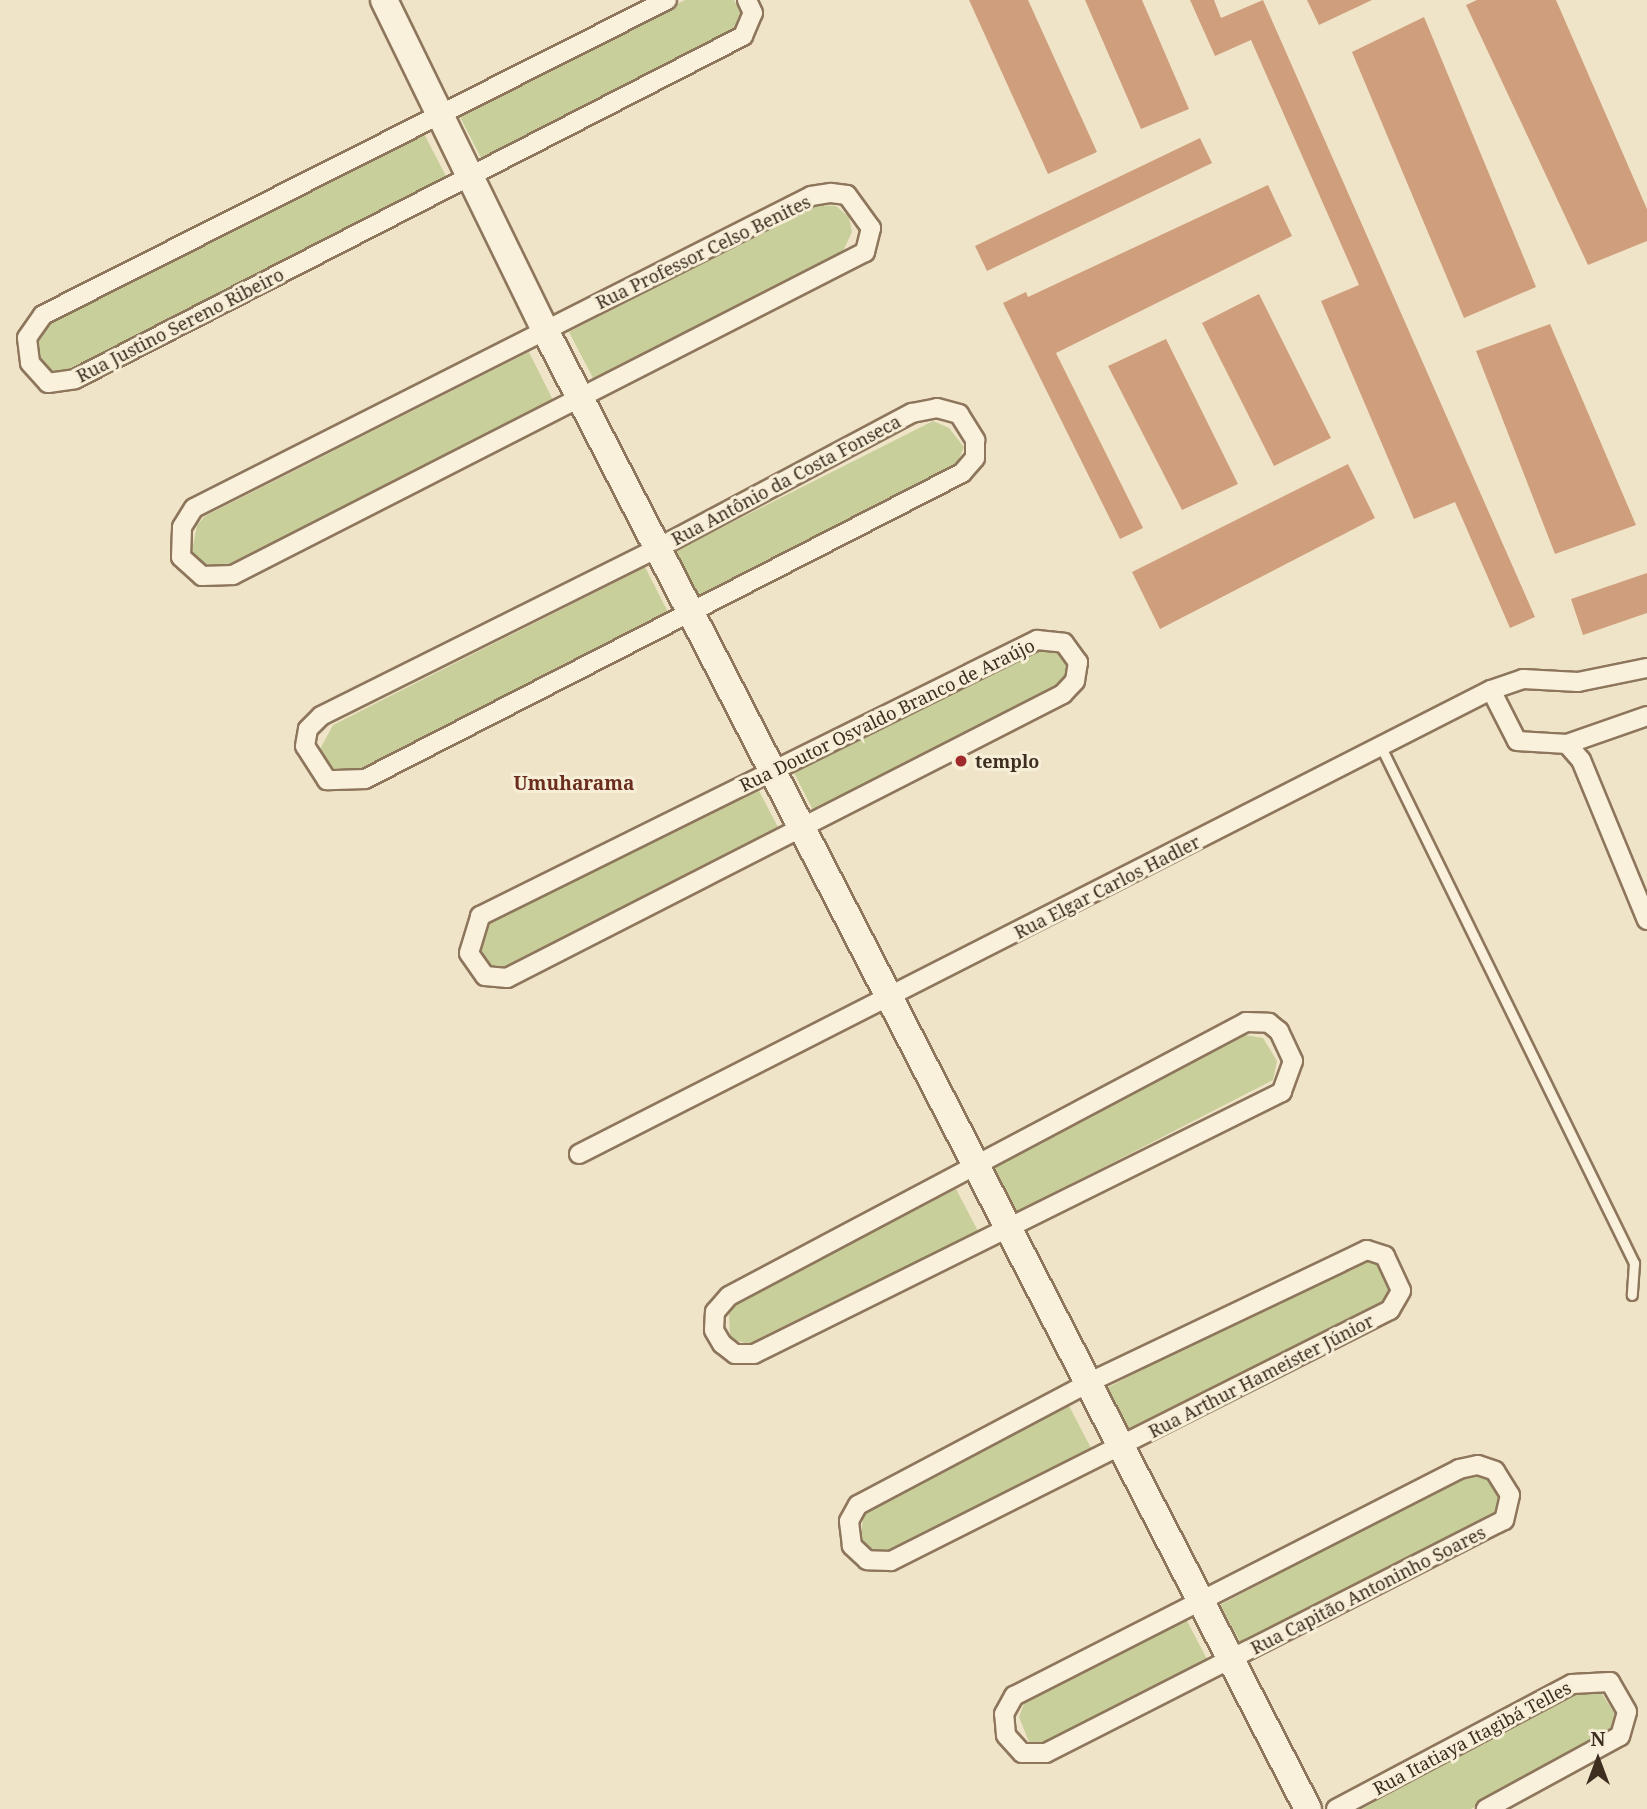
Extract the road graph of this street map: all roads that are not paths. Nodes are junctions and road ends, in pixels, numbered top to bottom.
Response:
1 (384, 0) edge
2 (667, 0) edge
3 (747, 0) edge
4 (442, 116) junction
5 (469, 178) junction
6 (545, 330) junction
7 (581, 400) junction
8 (659, 548) junction
9 (690, 611) junction
10 (1647, 668) edge
11 (1491, 690) junction
12 (1647, 716) edge
13 (1567, 744) junction
14 (1381, 747) junction
15 (772, 770) junction
16 (803, 830) junction
17 (1647, 920) edge
18 (890, 999) junction
19 (579, 1154) dead end
20 (975, 1164) junction
21 (1008, 1228) junction
22 (1632, 1295) dead end
23 (1088, 1383) junction
24 (1121, 1446) junction
25 (1202, 1602) junction
26 (1231, 1660) junction
27 (1308, 1809) edge
28 (1336, 1809) edge
29 (1486, 1809) edge

1 - 4 street
2 - 4 street, Rua Justino Sereno Ribeiro
3 - 5 street, Rua Justino Sereno Ribeiro
4 - 5 street
4 - 5 street, Rua Justino Sereno Ribeiro
5 - 6 street
6 - 7 street
6 - 7 street, Rua Professor Celso Benites
6 - 7 street, Rua Professor Celso Benites
7 - 8 street
8 - 9 street
8 - 9 street, Rua Antônio da Costa Fonseca
8 - 9 street, Rua Antônio da Costa Fonseca
9 - 15 street
10 - 11 street, Rua Elgar Carlos Hadler
11 - 13 street
11 - 14 street, Rua Elgar Carlos Hadler
12 - 13 street
13 - 17 street
14 - 18 street, Rua Elgar Carlos Hadler
14 - 22 lane
15 - 16 street
15 - 16 street, Rua Doutor Osvaldo Branco de Araújo
15 - 16 street, Rua Doutor Osvaldo Branco de Araújo
16 - 18 street
18 - 19 street, Rua Elgar Carlos Hadler
18 - 20 street
20 - 21 street
20 - 21 street
20 - 21 street
21 - 23 street
23 - 24 street
23 - 24 street, Rua Arthur Hameister Júnior
23 - 24 street, Rua Arthur Hameister Júnior
24 - 25 street
25 - 26 street
25 - 26 street, Rua Capitão Antoninho Soares
25 - 26 street, Rua Capitão Antoninho Soares
26 - 27 street
28 - 29 street, Rua Itatiaya Itagibá Telles

